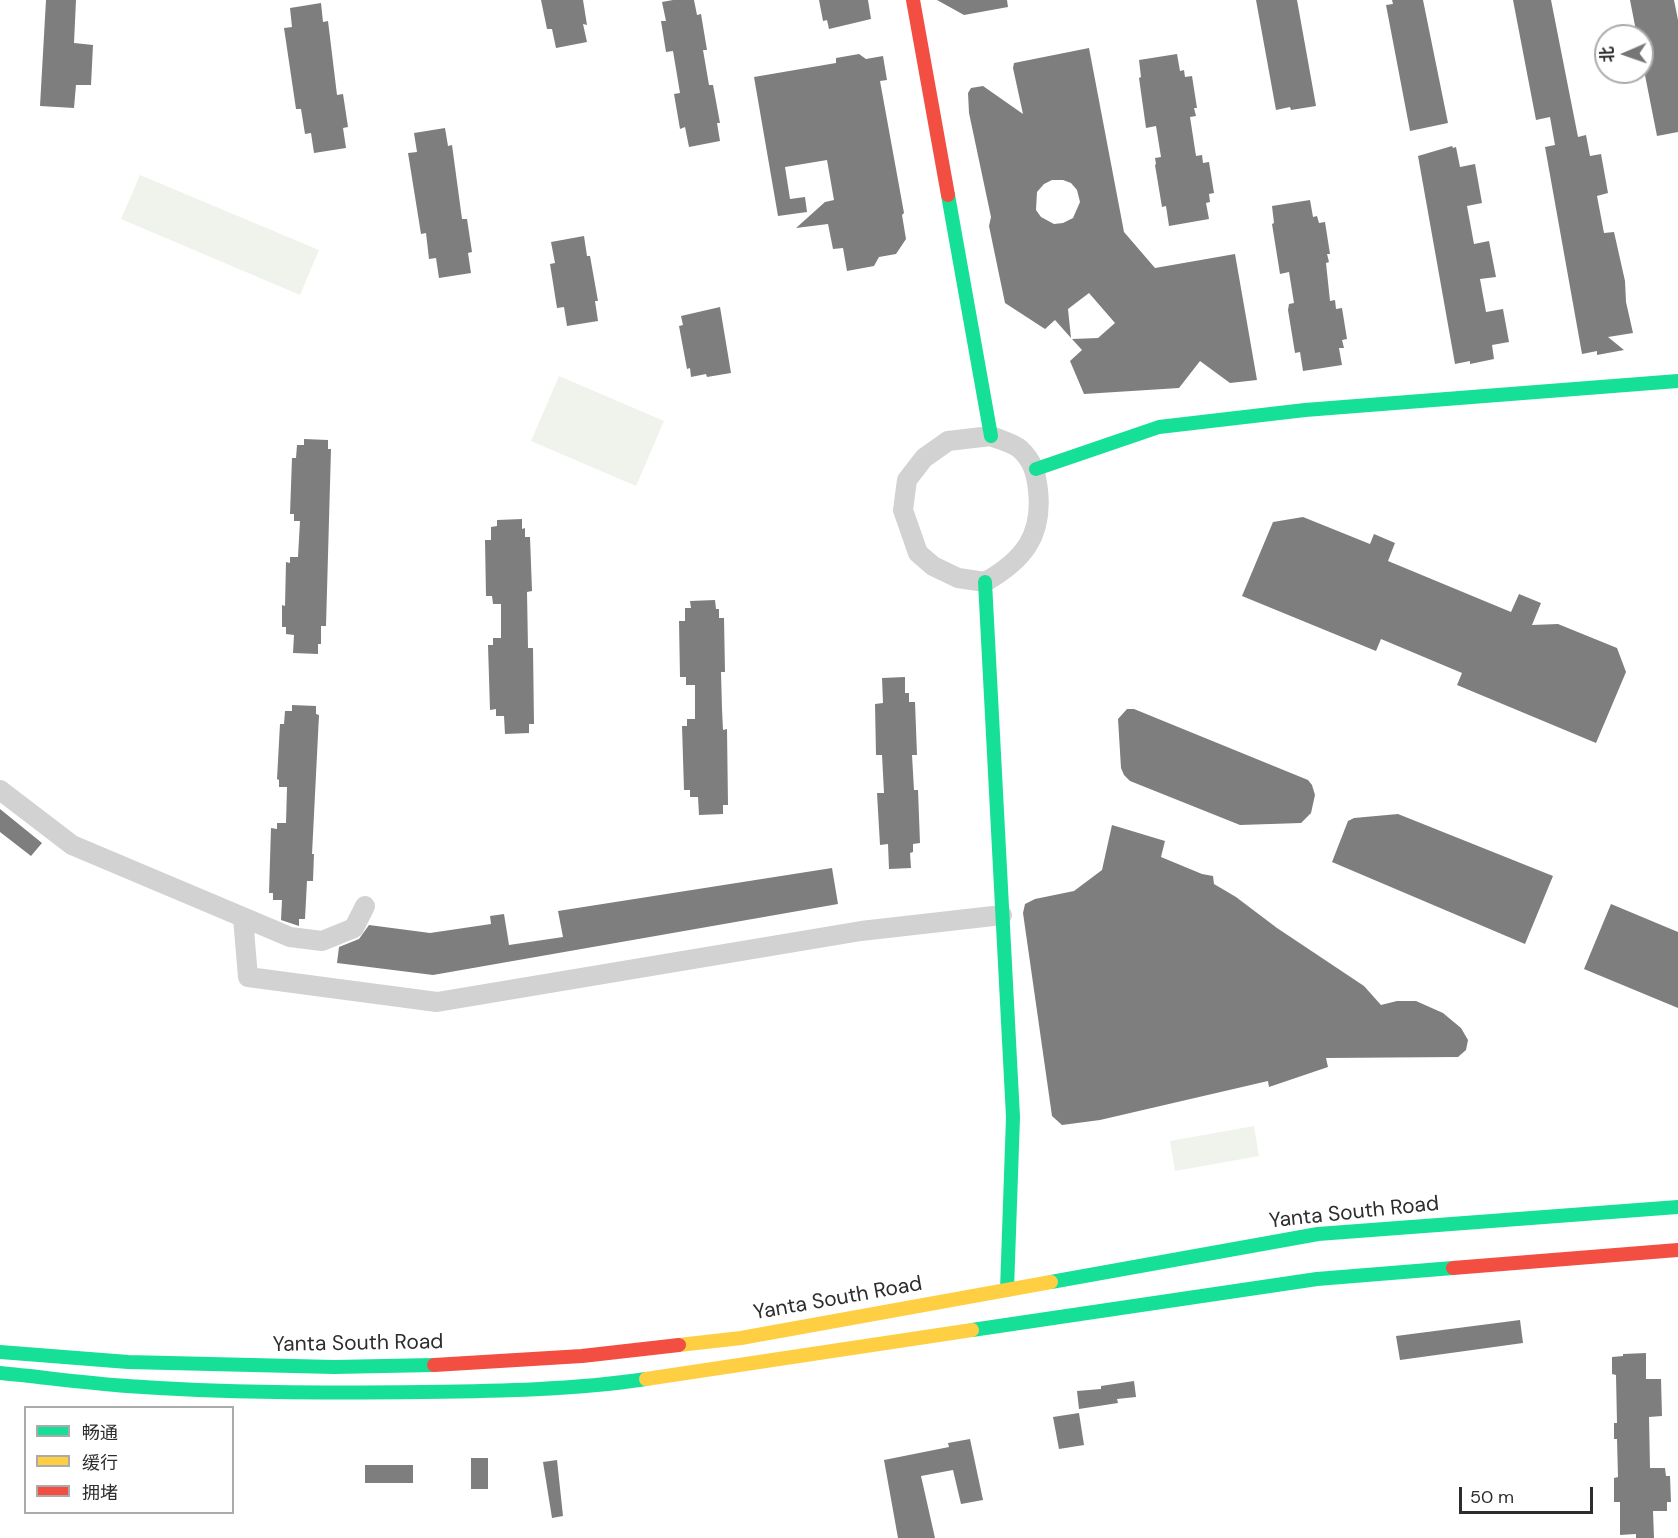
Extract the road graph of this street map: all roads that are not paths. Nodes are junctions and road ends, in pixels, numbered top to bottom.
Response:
1 (913, 0) edge
2 (1678, 381) edge
3 (991, 436) junction
4 (1036, 469) junction
5 (985, 582) junction
6 (0, 790) edge
7 (365, 906) dead end
8 (1002, 915) junction
9 (243, 918) junction
10 (1678, 1207) edge
11 (1678, 1250) edge
12 (1007, 1290) junction
13 (0, 1352) edge
14 (0, 1373) edge

1 - 3 main road
2 - 4 main road
3 - 4 street
3 - 5 street
4 - 5 street
5 - 8 main road
6 - 9 street
7 - 9 street
8 - 9 street
8 - 12 main road
10 - 12 main road, Yanta South Road
11 - 14 main road
12 - 13 main road, Yanta South Road

